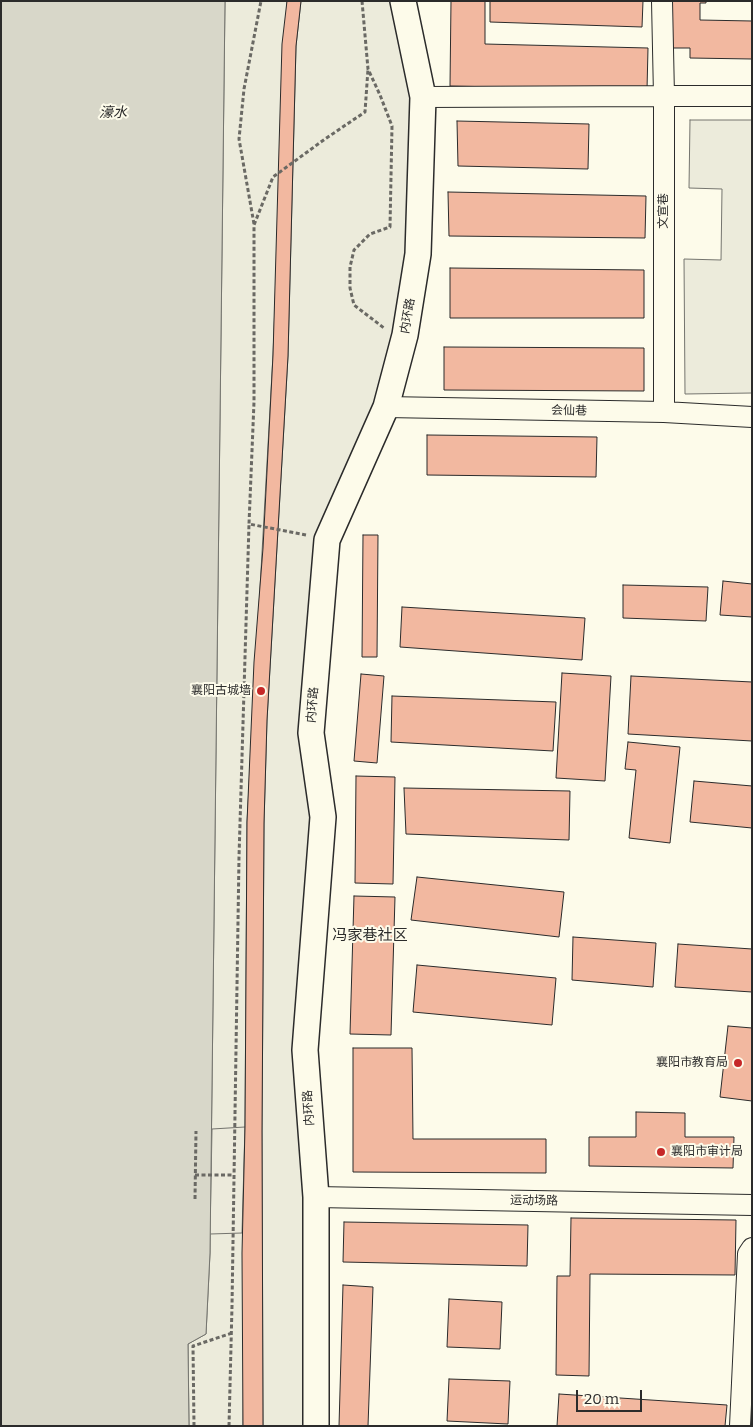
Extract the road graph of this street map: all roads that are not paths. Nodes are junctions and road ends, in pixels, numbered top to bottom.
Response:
1 (403, 1) edge
2 (662, 1) edge
3 (664, 96) junction
4 (752, 96) edge
5 (423, 98) junction
6 (386, 407) junction
7 (664, 412) junction
8 (752, 417) edge
9 (316, 1197) junction
10 (752, 1205) edge
11 (750, 1251) edge
12 (316, 1426) edge
13 (740, 1426) edge

1 - 5 street, 内环路
2 - 3 street, 文宣巷
3 - 4 street
3 - 5 street
3 - 7 street, 文宣巷
5 - 6 street, 内环路
6 - 7 street, 会仙巷
6 - 9 street, 内环路
7 - 8 street, 会仙巷
9 - 10 street, 运动场路
9 - 12 street, 内环路
11 - 13 street

